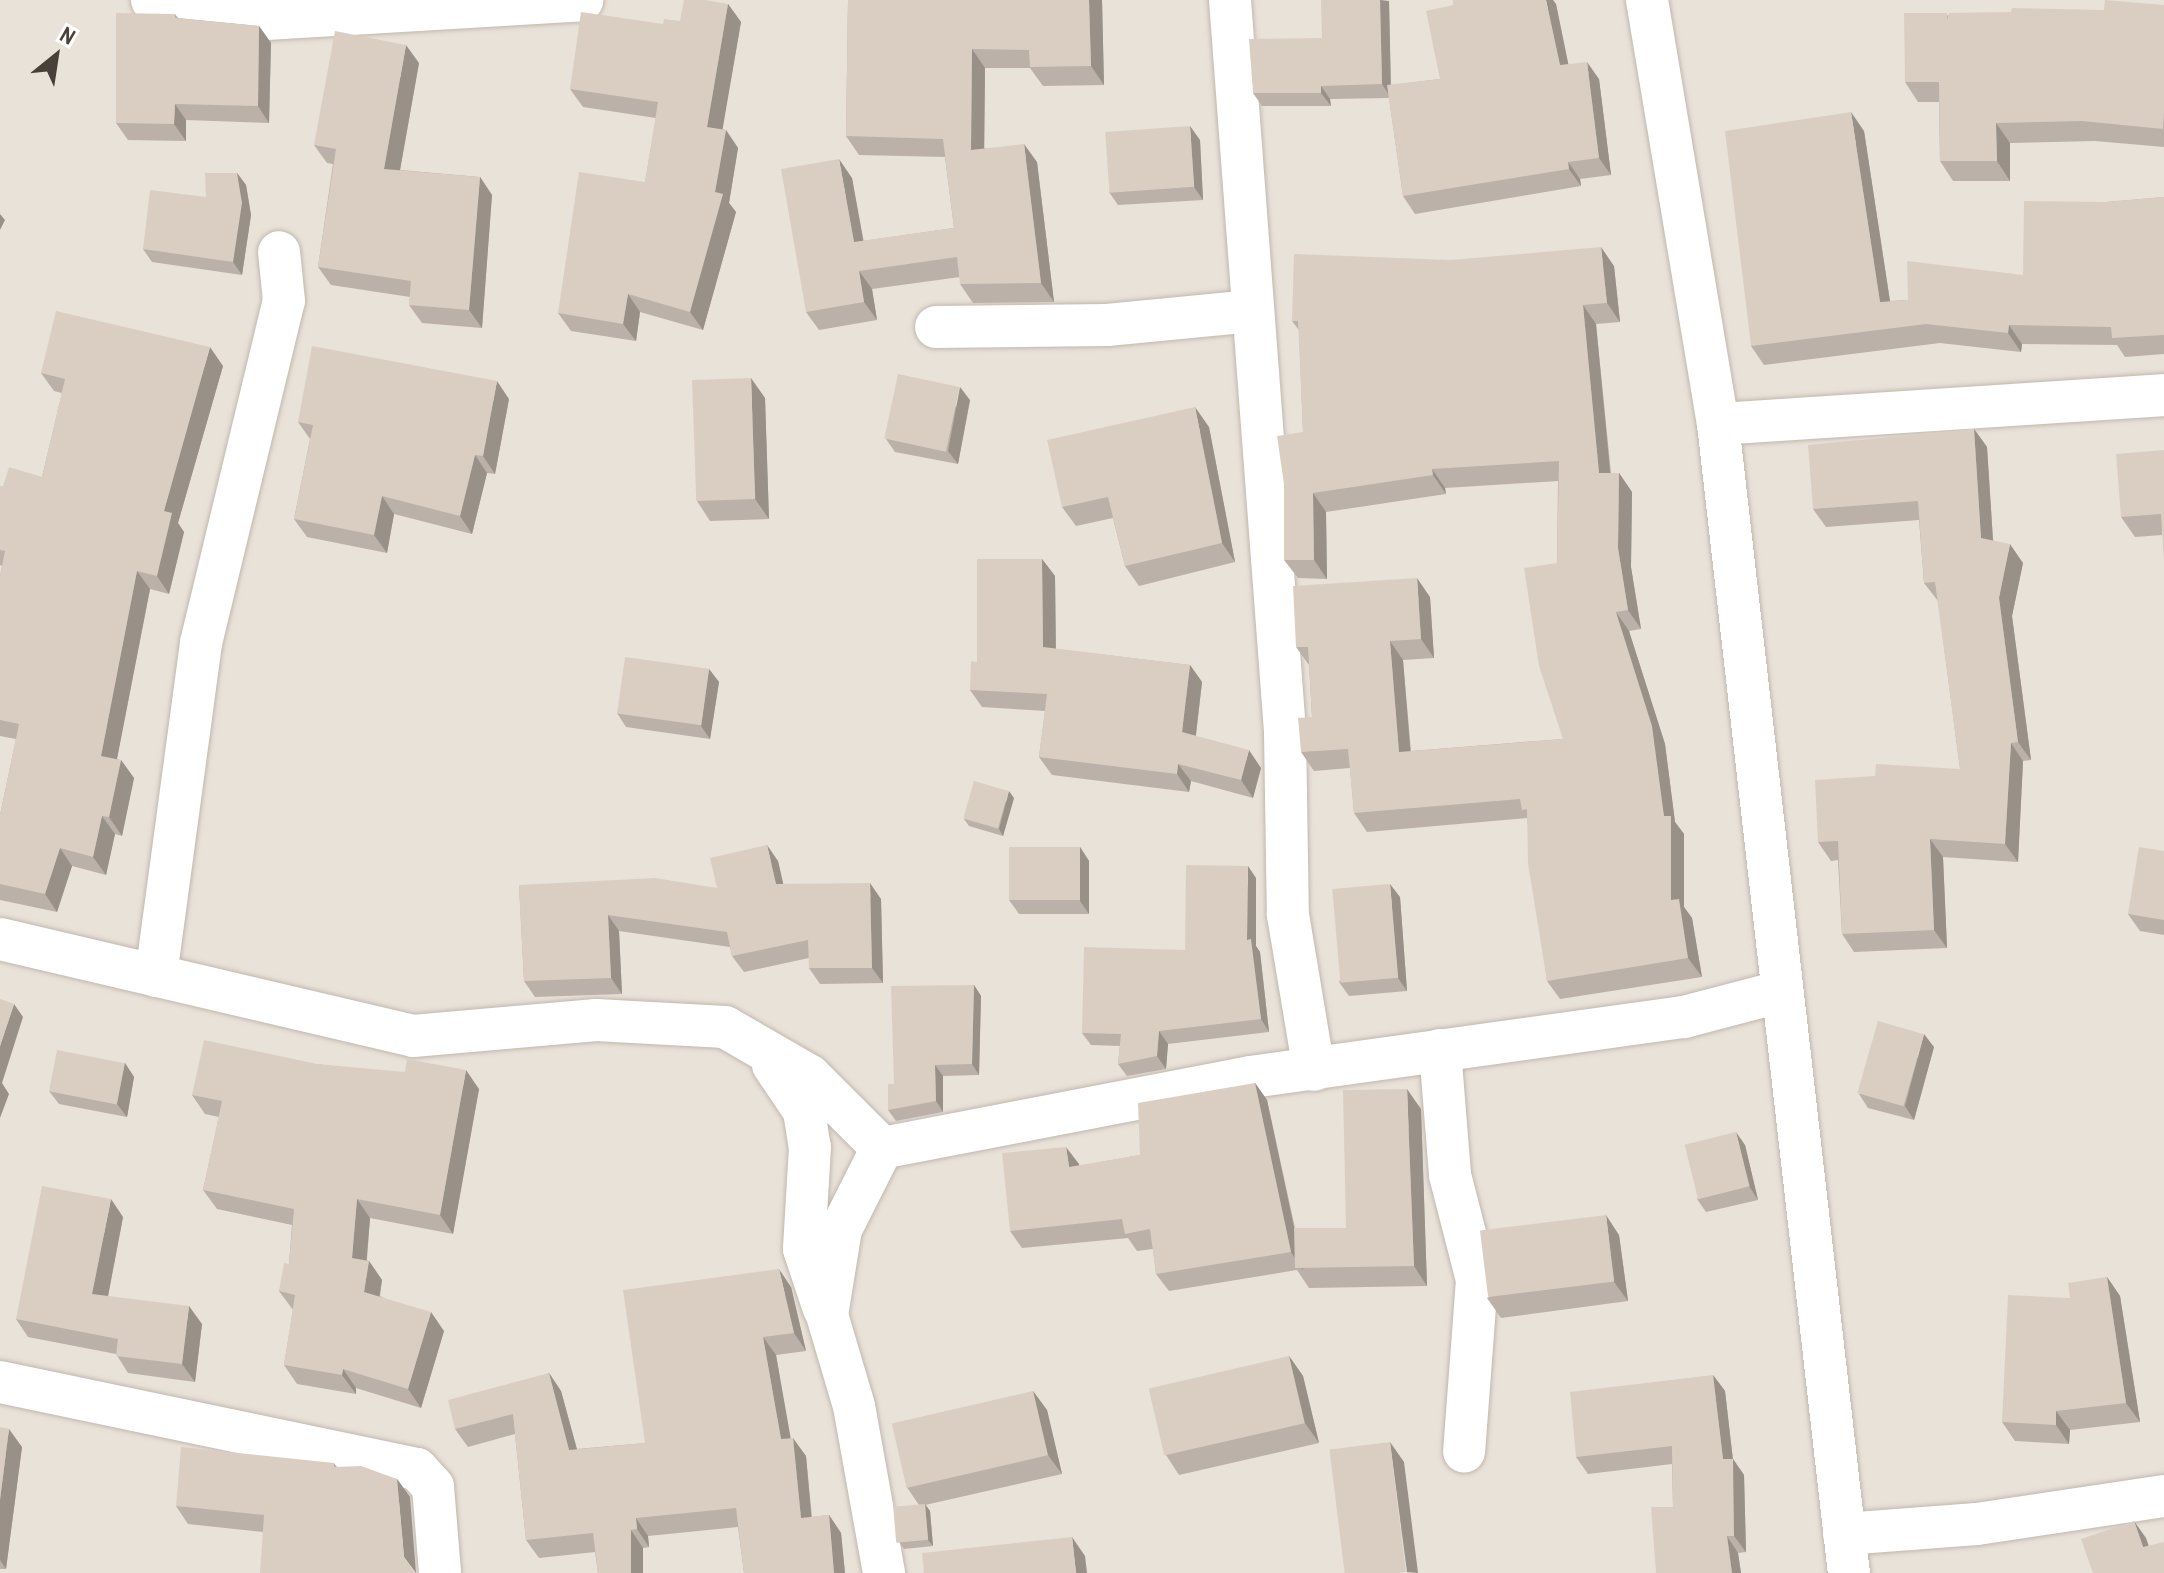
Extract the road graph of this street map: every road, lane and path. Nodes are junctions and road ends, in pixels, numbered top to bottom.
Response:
1 (152, 0) edge
2 (582, 0) edge
3 (1230, 0) edge
4 (1647, 0) edge
5 (279, 252) dead end
6 (1252, 311) junction
7 (936, 327) dead end
8 (2164, 395) edge
9 (1718, 424) junction
10 (0, 939) edge
11 (156, 976) junction
12 (1779, 992) junction
13 (750, 1041) junction
14 (1440, 1050) junction
15 (1314, 1070) junction
16 (882, 1148) junction
17 (827, 1315) junction
18 (0, 1382) edge
19 (1464, 1452) dead end
20 (2164, 1496) edge
21 (1846, 1553) edge
22 (440, 1573) edge
23 (884, 1573) edge

1 - 2 street
3 - 6 street
4 - 9 street
5 - 11 street
6 - 7 street
6 - 15 street
8 - 9 street
9 - 12 street
10 - 11 street
11 - 13 street
12 - 14 street
12 - 21 street
13 - 16 street
13 - 17 street
14 - 15 street
14 - 19 street
15 - 16 street
16 - 17 street
17 - 23 street
18 - 22 street
20 - 21 street

